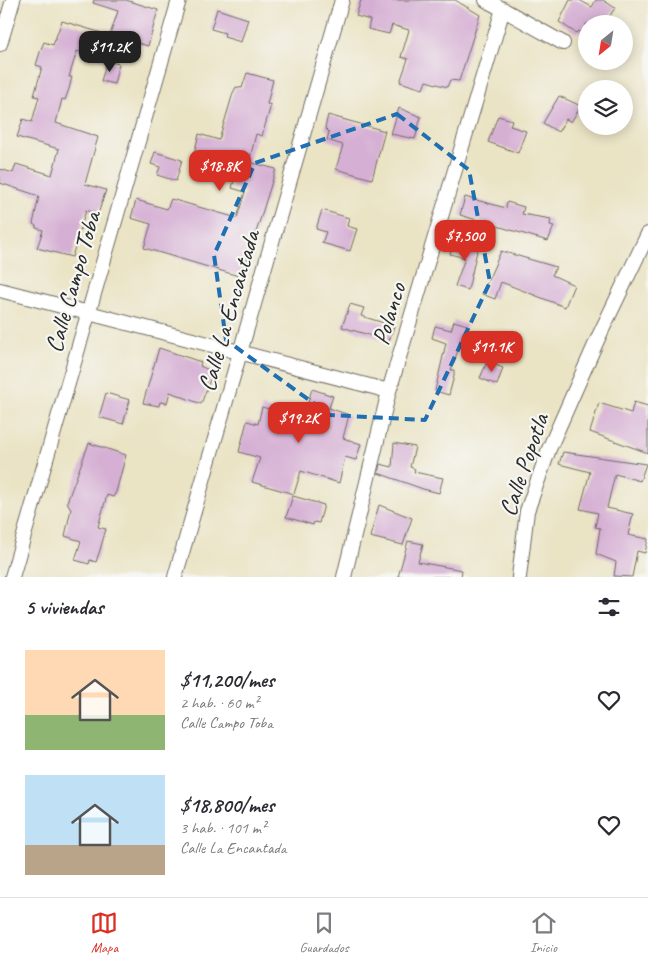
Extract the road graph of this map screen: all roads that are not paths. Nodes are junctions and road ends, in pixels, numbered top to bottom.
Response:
1 (13, 0) edge
2 (179, 0) edge
3 (342, 0) edge
4 (486, 0) edge
5 (503, 9) junction
6 (564, 43) dead end
7 (0, 44) edge
8 (648, 234) edge
9 (0, 290) edge
10 (88, 313) junction
11 (242, 351) junction
12 (389, 391) junction
13 (12, 577) edge
14 (175, 577) edge
15 (344, 577) edge
16 (519, 577) edge

1 - 7 street
2 - 10 street, Calle Campo Toba
3 - 11 street, Calle La Encantada
4 - 5 street
5 - 6 street
5 - 12 street, Polanco
8 - 16 street, Calle Popotla
9 - 10 street
10 - 11 street
10 - 13 street, Calle Campo Toba
11 - 12 street
11 - 14 street, Calle La Encantada
12 - 15 street, Polanco

